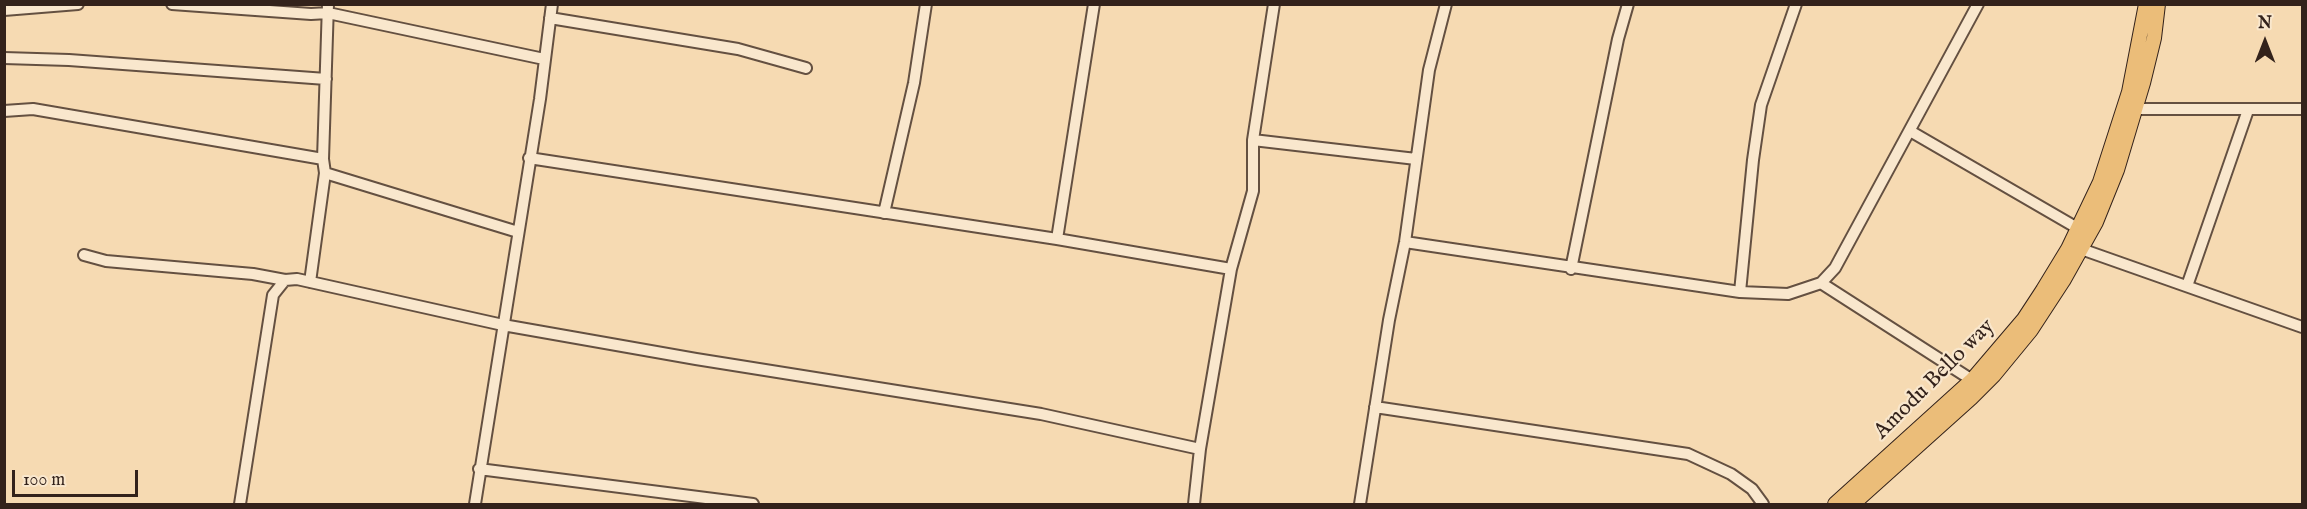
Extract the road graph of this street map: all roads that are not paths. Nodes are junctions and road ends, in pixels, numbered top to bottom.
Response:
1 (78, 4) edge
2 (172, 4) edge
3 (552, 4) edge
4 (926, 4) edge
5 (1094, 4) edge
6 (1274, 4) edge
7 (1446, 4) edge
8 (1628, 4) edge
9 (1796, 4) edge
10 (1978, 4) edge
11 (2146, 4) edge
12 (2158, 4) edge
13 (328, 9) edge
14 (4, 10) edge
15 (550, 18) junction
16 (4, 58) edge
17 (544, 59) junction
18 (806, 68) dead end
19 (326, 79) junction
20 (2302, 108) edge
21 (2136, 109) junction
22 (2248, 110) junction
23 (4, 111) edge
24 (1910, 131) junction
25 (1253, 140) junction
26 (529, 158) junction
27 (323, 159) junction
28 (1416, 159) junction
29 (325, 173) junction
30 (884, 213) junction
31 (2079, 229) junction
32 (518, 232) junction
33 (1057, 239) junction
34 (1405, 242) junction
35 (2081, 249) junction
36 (84, 255) dead end
37 (1231, 269) junction
38 (1571, 269) junction
39 (285, 280) junction
40 (310, 282) junction
41 (1821, 283) junction
42 (2187, 286) junction
43 (1740, 292) junction
44 (503, 325) junction
45 (2302, 327) edge
46 (1972, 380) junction
47 (1375, 408) junction
48 (1200, 449) junction
49 (479, 469) junction
50 (240, 504) edge
51 (475, 504) edge
52 (753, 504) edge
53 (1194, 504) edge
54 (1360, 504) edge
55 (1763, 504) edge
56 (1835, 504) edge
57 (1853, 504) edge

1 - 14 street
2 - 13 street
3 - 15 street
4 - 30 street
5 - 33 street
6 - 25 street
7 - 28 street
8 - 38 street
9 - 43 street
10 - 24 street
11 - 31 main road, Amodu Bello way
12 - 21 main road, Amodu Bello way
13 - 17 street
13 - 19 street
15 - 17 street
15 - 18 street
16 - 19 street
17 - 26 street
19 - 27 street
20 - 22 street
21 - 22 street
21 - 35 main road, Amodu Bello way
22 - 42 street
23 - 27 street
24 - 31 street
24 - 41 street
25 - 28 street
25 - 37 street
26 - 30 street
26 - 32 street
27 - 29 street
28 - 34 street
29 - 32 street
29 - 40 street
30 - 33 street
31 - 46 main road, Amodu Bello way
32 - 44 street
33 - 37 street
34 - 38 street
34 - 47 street
35 - 42 street
35 - 57 main road, Amodu Bello way
36 - 39 street
37 - 48 street
38 - 43 street
39 - 40 street
39 - 50 street
40 - 44 street
41 - 43 street
41 - 46 street
42 - 45 street
44 - 48 street
44 - 49 street
46 - 56 main road, Amodu Bello way
47 - 54 street
47 - 55 street
48 - 53 street
49 - 51 street
49 - 52 street

